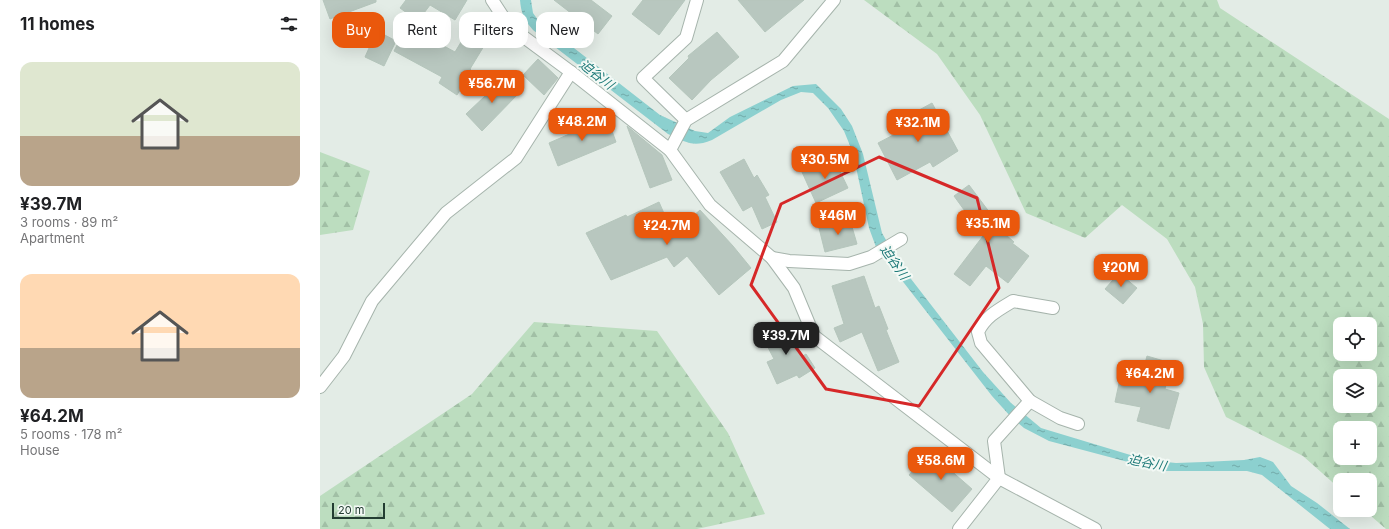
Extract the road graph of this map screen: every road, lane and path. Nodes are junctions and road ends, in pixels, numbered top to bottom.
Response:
1 (492, 0) edge
2 (697, 0) edge
3 (834, 0) edge
4 (571, 72) junction
5 (686, 120) junction
6 (672, 145) junction
7 (896, 242) dead end
8 (772, 258) junction
9 (1053, 308) dead end
10 (320, 387) edge
11 (1028, 404) junction
12 (1078, 424) dead end
13 (999, 478) junction
14 (960, 529) edge
15 (1095, 529) edge

1 - 4 street
2 - 5 street
3 - 5 street
4 - 6 street
4 - 10 street
5 - 6 street
6 - 8 street
7 - 8 street
8 - 13 street
9 - 11 street
11 - 12 street
11 - 13 street
13 - 14 street
13 - 15 street

